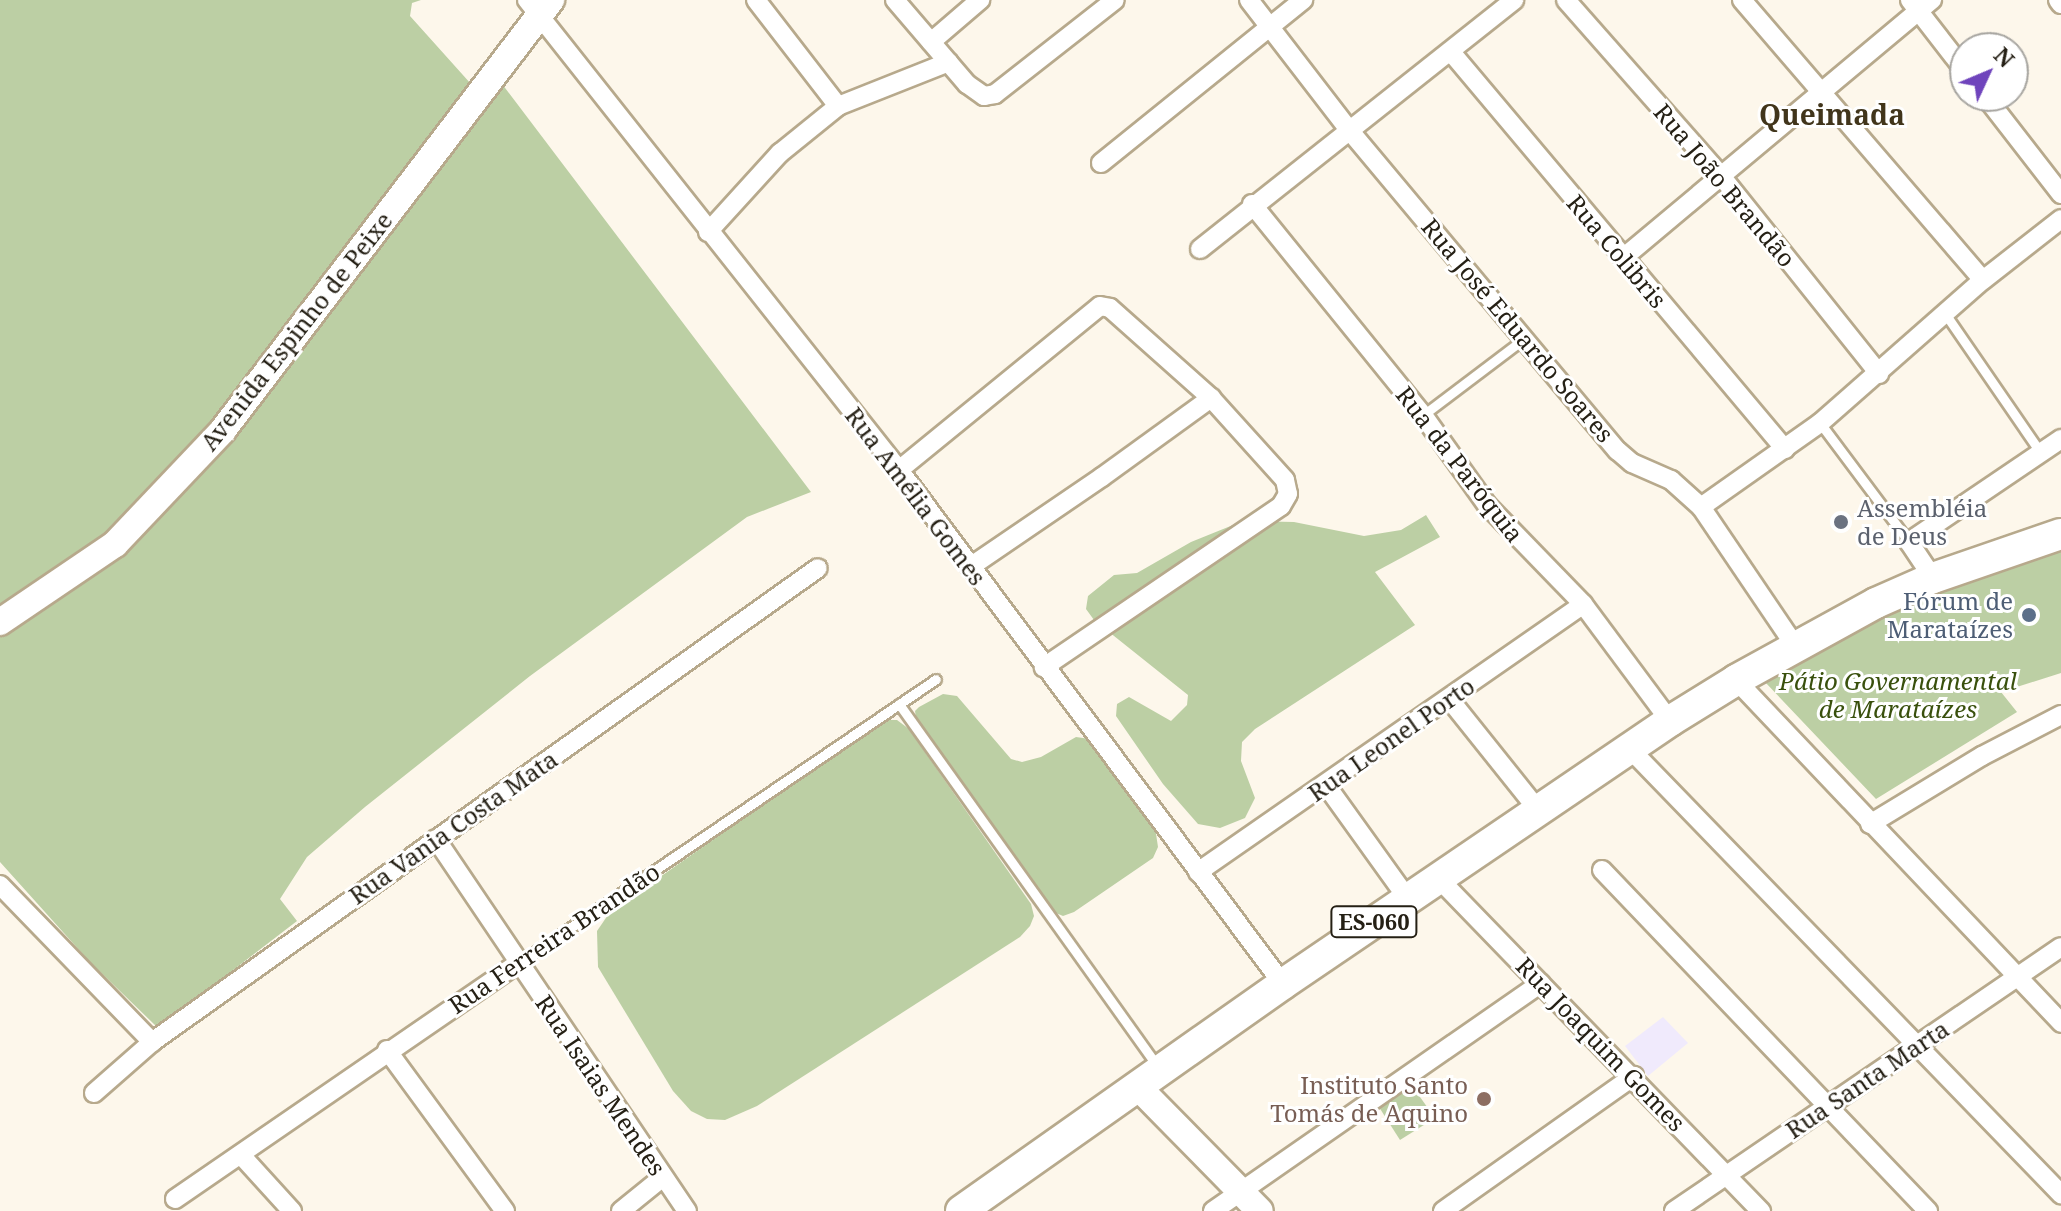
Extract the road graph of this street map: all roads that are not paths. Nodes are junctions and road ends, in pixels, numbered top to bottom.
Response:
1 (756, 0) edge
2 (895, 0) edge
3 (980, 0) edge
4 (1115, 0) edge
5 (1249, 0) edge
6 (1303, 0) edge
7 (1514, 0) edge
8 (1566, 0) edge
9 (1742, 0) edge
10 (1920, 4) edge
11 (539, 5) edge
12 (1269, 27) junction
13 (931, 42) junction
14 (1949, 47) edge
15 (1451, 52) junction
16 (949, 62) junction
17 (1823, 93) junction
18 (838, 106) junction
19 (1997, 112) edge
20 (1350, 131) junction
21 (1101, 163) dead end
22 (1722, 177) junction
23 (2061, 194) edge
24 (1252, 204) junction
25 (2061, 219) edge
26 (708, 232) junction
27 (1200, 249) dead end
28 (1623, 258) junction
29 (1983, 280) junction
30 (1946, 315) junction
31 (1526, 337) junction
32 (1879, 374) junction
33 (1211, 398) junction
34 (1423, 415) junction
35 (1820, 423) junction
36 (2061, 439) edge
37 (1785, 449) junction
38 (2041, 453) junction
39 (899, 470) junction
40 (1701, 507) junction
41 (2061, 534) edge
42 (1909, 542) junction
43 (970, 567) junction
44 (818, 568) dead end
45 (1933, 578) junction
46 (1583, 604) junction
47 (0, 622) edge
48 (1795, 646) junction
49 (1044, 667) junction
50 (936, 679) dead end
51 (1736, 680) junction
52 (1450, 700) junction
53 (899, 704) junction
54 (2061, 715) edge
55 (1670, 721) junction
56 (1630, 749) junction
57 (1326, 785) junction
58 (1538, 810) junction
59 (1870, 824) junction
60 (436, 839) junction
61 (1602, 870) dead end
62 (1198, 872) junction
63 (1439, 879) junction
64 (0, 885) edge
65 (1408, 899) junction
66 (2061, 947) edge
67 (518, 963) junction
68 (2015, 976) junction
69 (1541, 983) junction
70 (1283, 984) junction
71 (2061, 1023) edge
72 (152, 1042) junction
73 (1916, 1048) junction
74 (387, 1050) junction
75 (1634, 1076) junction
76 (1140, 1084) junction
77 (94, 1093) dead end
78 (1827, 1108) junction
79 (241, 1155) junction
80 (1727, 1174) junction
81 (663, 1177) junction
82 (2061, 1194) edge
83 (175, 1199) dead end
84 (1231, 1203) edge
85 (283, 1208) edge
86 (505, 1211) edge
87 (621, 1211) edge
88 (687, 1211) edge
89 (961, 1211) edge
90 (1260, 1211) edge
91 (1443, 1211) edge
92 (1674, 1211) edge
93 (1761, 1211) edge
94 (1928, 1211) edge

1 - 18 street
2 - 13 street
3 - 13 street
4 - 16 street
5 - 12 street, Rua José Eduardo Soares
6 - 12 street
7 - 15 street
8 - 22 street, Rua João Brandão
9 - 17 street
10 - 14 street
10 - 17 street
11 - 26 street, Rua Amélia Gomes
11 - 47 street, Avenida Espinho de Peixe
12 - 20 street, Rua José Eduardo Soares
12 - 21 street
13 - 16 street
15 - 20 street
15 - 28 street, Rua Colibris
16 - 18 street
17 - 22 street
17 - 29 street
18 - 26 street
19 - 23 street
20 - 24 street
20 - 31 street, Rua José Eduardo Soares
22 - 28 street
22 - 32 street, Rua João Brandão
24 - 27 street
24 - 34 street, Rua da Paróquia
25 - 29 street
26 - 39 street, Rua Amélia Gomes
28 - 37 street, Rua Colibris
29 - 30 street
30 - 32 street
30 - 38 lane
31 - 34 lane
31 - 40 street, Rua José Eduardo Soares
32 - 35 street
33 - 39 street
33 - 43 street
33 - 49 street
34 - 46 street, Rua da Paróquia
35 - 37 street
35 - 42 lane
36 - 38 street
37 - 40 street
38 - 42 street
39 - 43 street, Rua Amélia Gomes
40 - 48 street, Rua José Eduardo Soares
41 - 45 main road, ES-060
42 - 45 street
43 - 49 street, Rua Amélia Gomes
44 - 60 street, Rua Vania Costa Mata
45 - 48 main road, ES-060
46 - 52 street, Rua Leonel Porto
46 - 55 street, Rua da Paróquia
48 - 51 main road, ES-060
49 - 62 street, Rua Amélia Gomes
50 - 53 lane, Rua Ferreira Brandão
51 - 55 main road, ES-060
51 - 59 street
52 - 57 street, Rua Leonel Porto
52 - 58 street
53 - 67 lane, Rua Ferreira Brandão
53 - 76 lane
54 - 59 street
55 - 56 main road, ES-060
56 - 58 main road, ES-060
56 - 73 street
57 - 62 street, Rua Leonel Porto
57 - 65 street
58 - 63 main road, ES-060
59 - 68 street
60 - 67 street, Rua Isaias Mendes
60 - 72 street, Rua Vania Costa Mata
61 - 78 street
62 - 70 street, Rua Amélia Gomes
63 - 65 main road, ES-060
63 - 69 street, Rua Joaquim Gomes
64 - 72 street
65 - 70 main road, ES-060
66 - 68 street, Rua Santa Marta
67 - 74 street, Rua Ferreira Brandão
67 - 81 street, Rua Isaias Mendes
68 - 71 street
68 - 73 street, Rua Santa Marta
69 - 75 street, Rua Joaquim Gomes
69 - 84 street
70 - 76 main road, ES-060
72 - 77 street, Rua Vania Costa Mata
73 - 78 street, Rua Santa Marta
73 - 82 street
74 - 79 street, Rua Ferreira Brandão
74 - 86 street
75 - 80 street, Rua Joaquim Gomes
75 - 91 street
76 - 84 street
76 - 89 main road, ES-060
78 - 80 street, Rua Santa Marta
78 - 94 street
79 - 83 street, Rua Ferreira Brandão
79 - 85 street
80 - 92 street, Rua Santa Marta
80 - 93 street, Rua Joaquim Gomes
81 - 87 street
81 - 88 street, Rua Isaias Mendes
84 - 90 street

